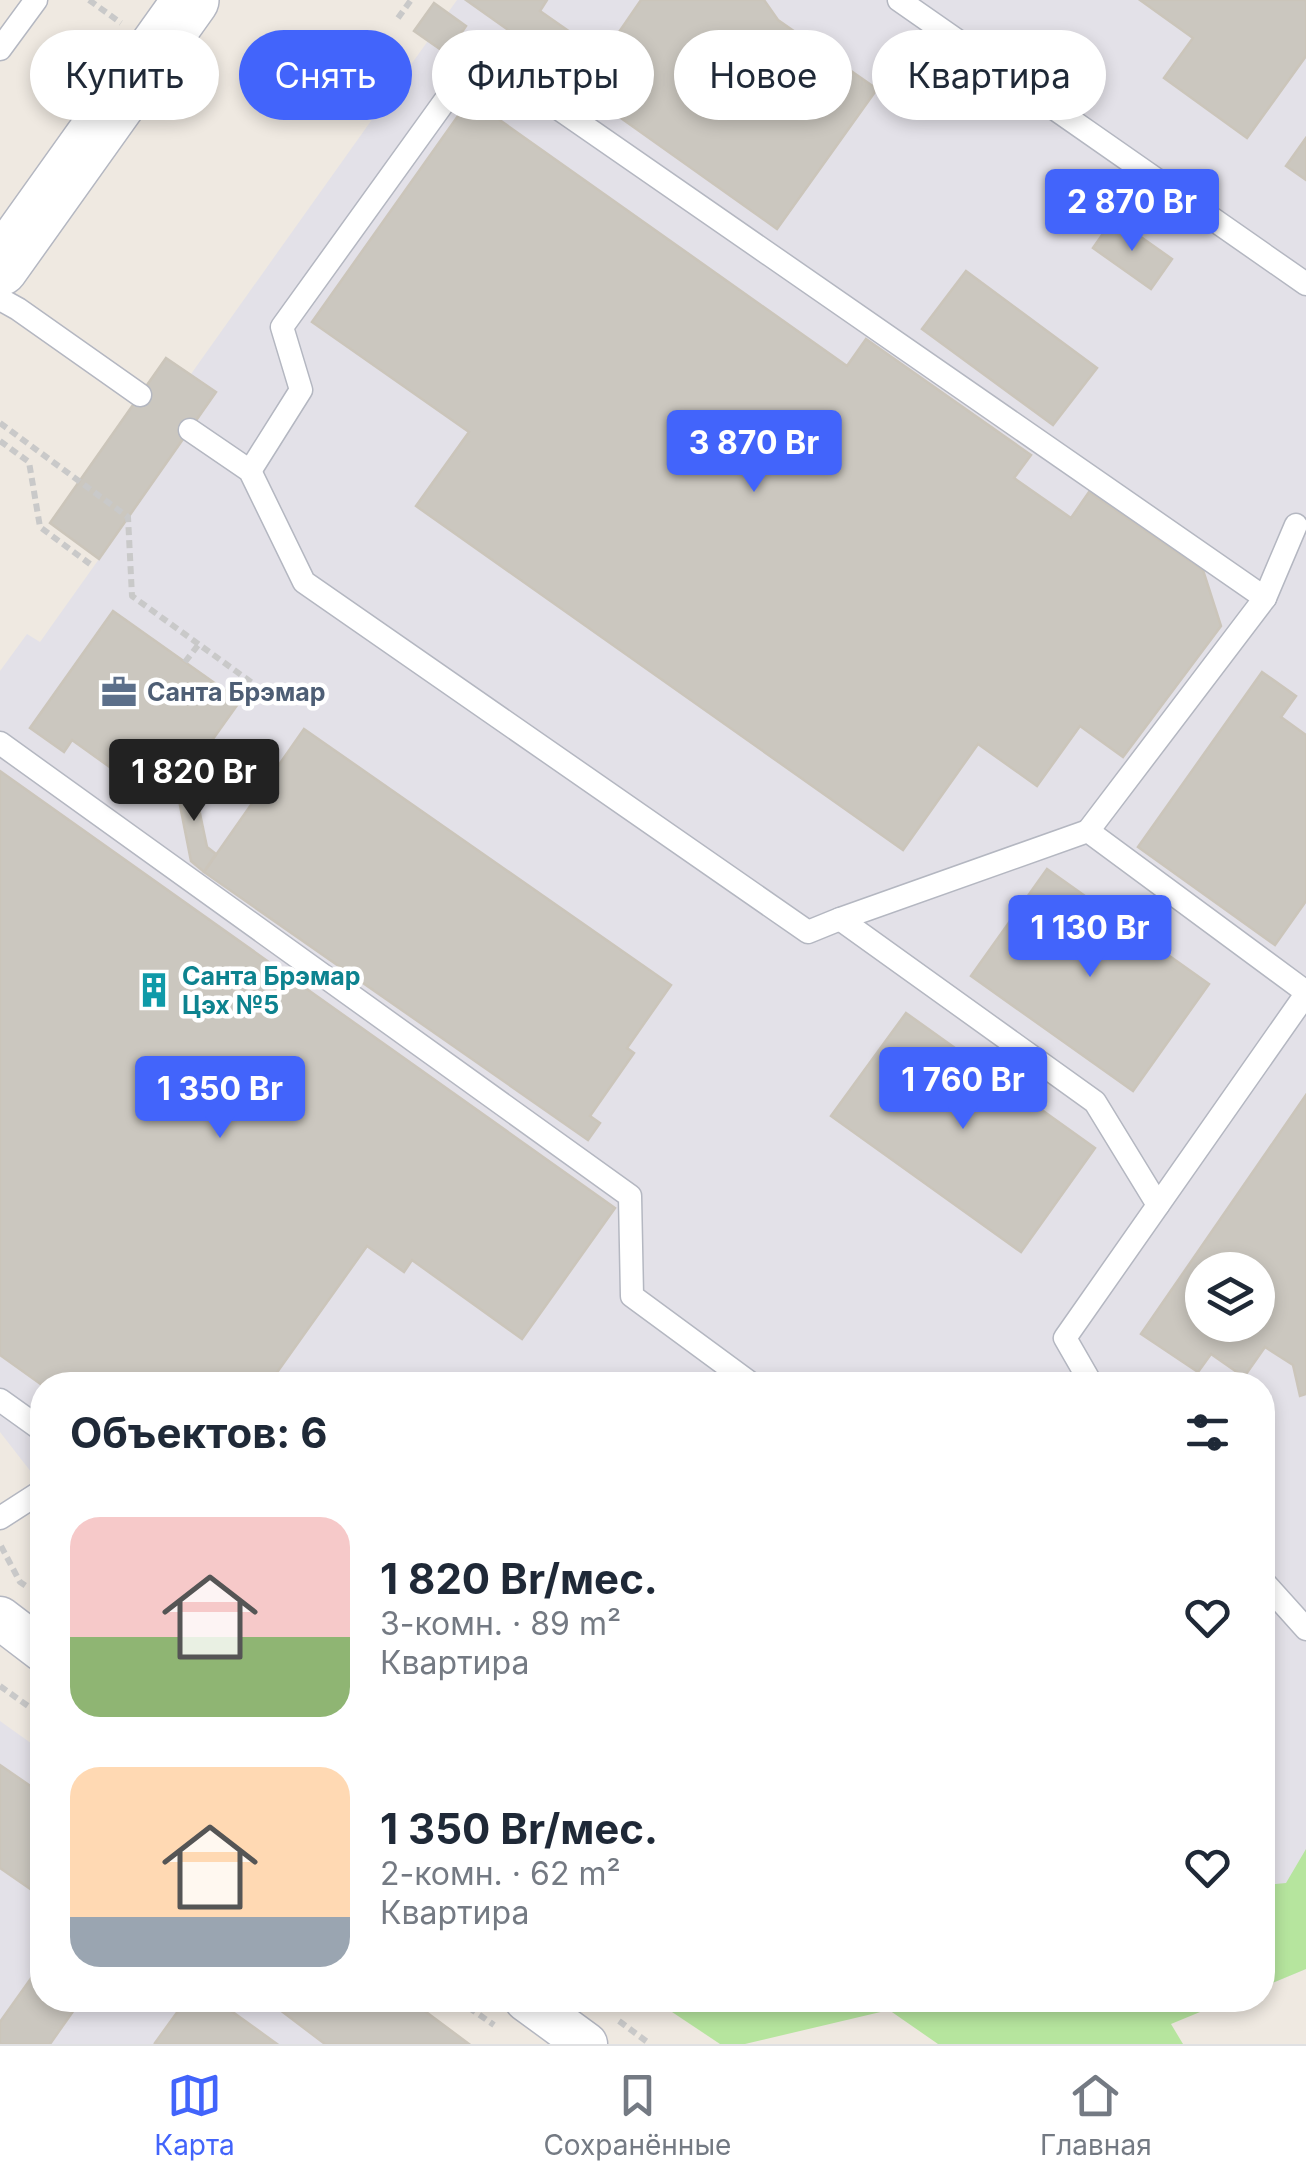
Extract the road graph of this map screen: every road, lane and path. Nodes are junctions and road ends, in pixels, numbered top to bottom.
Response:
1 (36, 0) edge
2 (90, 0) edge
3 (191, 0) edge
4 (411, 0) edge
5 (899, 0) edge
6 (398, 18) dead end
7 (121, 23) dead end
8 (0, 50) edge
9 (0, 268) edge
10 (1306, 284) edge
11 (0, 298) edge
12 (140, 396) dead end
13 (0, 423) edge
14 (190, 430) dead end
15 (0, 441) edge
16 (250, 472) junction
17 (1303, 521) edge
18 (90, 564) dead end
19 (1264, 598) junction
20 (198, 644) junction
21 (185, 662) dead end
22 (280, 702) dead end
23 (0, 743) edge
24 (1088, 832) junction
25 (840, 918) junction
26 (1306, 993) edge
27 (1158, 1205) junction
28 (736, 1372) edge
29 (1085, 1372) edge
30 (0, 1400) edge
31 (30, 1421) edge
32 (30, 1499) edge
33 (0, 1518) edge
34 (0, 1545) edge
35 (1275, 1594) edge
36 (16, 1604) edge
37 (30, 1629) edge
38 (1306, 1629) edge
39 (0, 1686) edge
40 (30, 1708) edge
41 (515, 2016) edge
42 (586, 2044) edge

1 - 8 lane
2 - 7 path
3 - 9 main road
4 - 6 path
5 - 10 lane
11 - 12 lane
13 - 20 path
14 - 16 lane
15 - 18 path
16 - 19 lane
16 - 25 lane
17 - 19 lane
19 - 24 lane
20 - 21 path
20 - 22 path
23 - 28 lane
24 - 25 lane
24 - 26 lane
25 - 27 lane
26 - 27 lane
27 - 29 lane
30 - 31 lane
32 - 33 lane
34 - 36 path
35 - 38 lane
36 - 37 street
39 - 40 path
41 - 42 street

